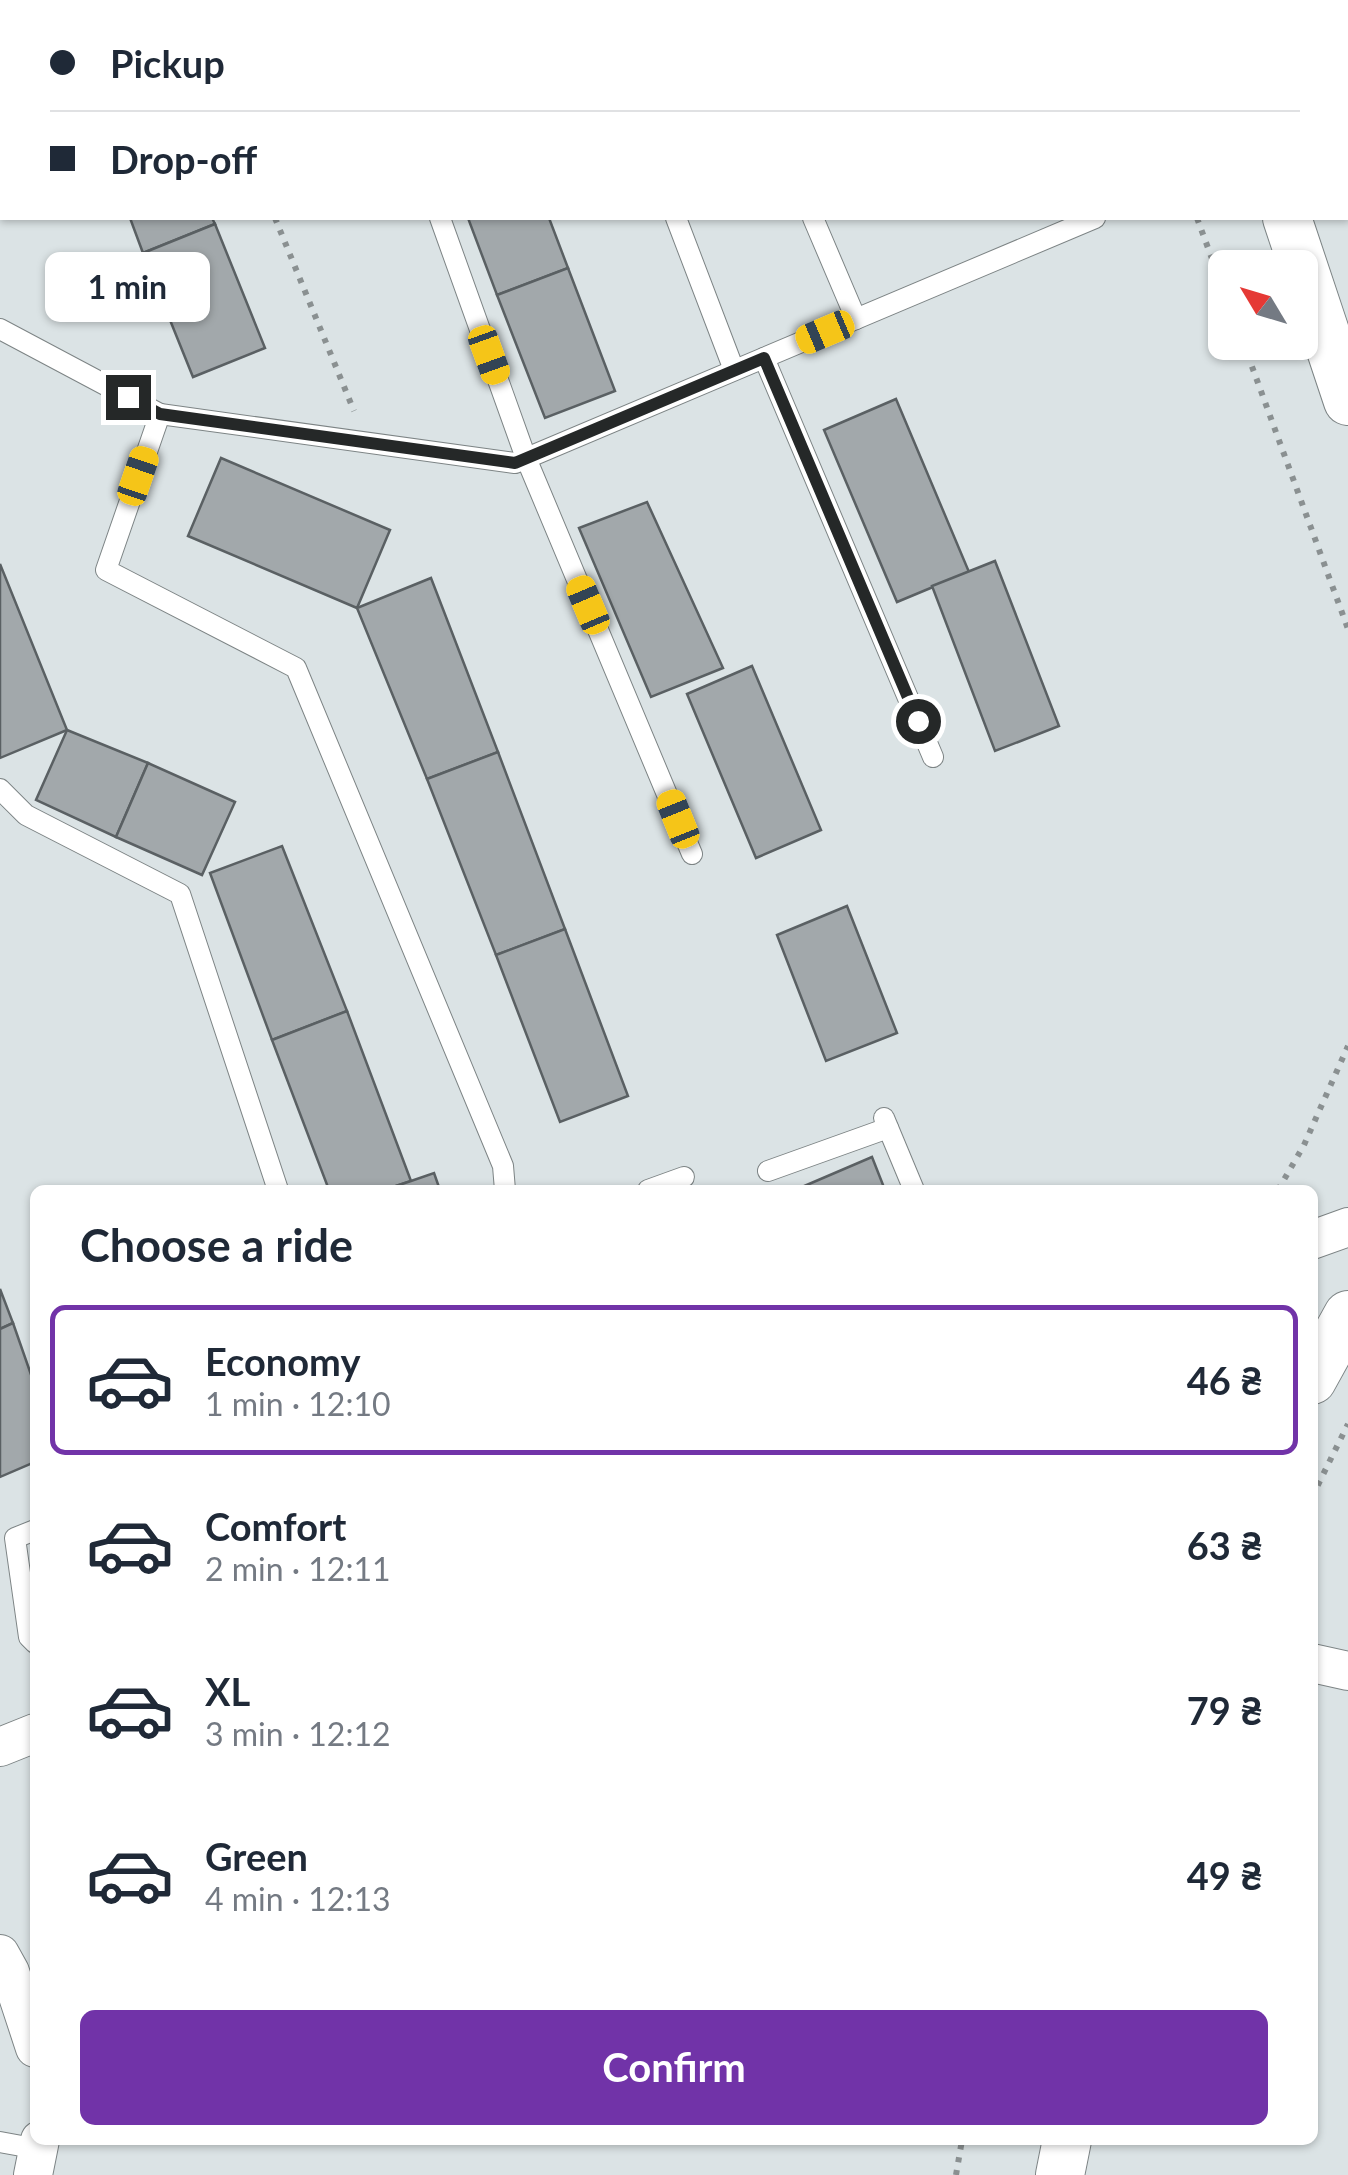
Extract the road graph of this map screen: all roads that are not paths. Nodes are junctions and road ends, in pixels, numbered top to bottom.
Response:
1 (441, 220) edge
2 (677, 220) edge
3 (813, 220) edge
4 (1090, 220) edge
5 (1288, 220) edge
6 (856, 318) junction
7 (0, 329) edge
8 (764, 358) junction
9 (734, 370) junction
10 (1348, 401) edge
11 (160, 414) junction
12 (526, 458) junction
13 (933, 757) dead end
14 (0, 789) edge
15 (692, 854) dead end
16 (768, 1171) dead end
17 (684, 1177) dead end
18 (276, 1185) edge
19 (505, 1185) edge
20 (662, 1185) edge
21 (912, 1185) edge
22 (1348, 1227) edge
23 (1318, 1238) edge
24 (1348, 1315) edge
25 (1318, 1369) edge
26 (30, 1532) edge
27 (30, 1638) edge
28 (1318, 1664) edge
29 (1348, 1672) edge
30 (30, 1734) edge
31 (0, 1747) edge
32 (0, 1954) edge
33 (30, 2033) edge
34 (0, 2142) edge
35 (1066, 2145) edge
36 (37, 2154) edge
37 (1060, 2175) edge

1 - 12 lane
2 - 9 lane
3 - 6 lane
4 - 6 lane
5 - 10 street
6 - 8 lane
7 - 11 lane
8 - 9 lane
8 - 13 lane
9 - 12 lane
11 - 12 lane
11 - 19 lane
12 - 15 lane
14 - 18 lane
16 - 21 lane
17 - 20 lane
22 - 23 street
24 - 25 street
26 - 27 lane
28 - 29 street
30 - 31 street
32 - 33 street
34 - 36 lane
35 - 37 street

